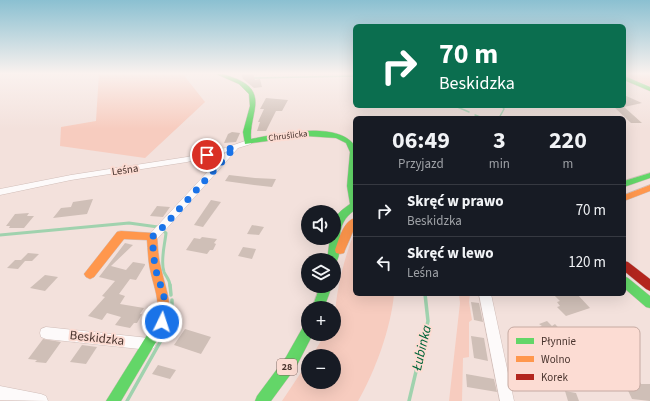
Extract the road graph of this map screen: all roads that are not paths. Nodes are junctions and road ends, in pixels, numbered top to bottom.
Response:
1 (251, 92) edge
2 (248, 142) junction
3 (353, 145) edge
4 (235, 147) junction
5 (353, 158) edge
6 (650, 175) edge
7 (626, 183) edge
8 (650, 188) edge
9 (0, 192) edge
10 (626, 197) edge
11 (353, 199) edge
12 (353, 207) edge
13 (353, 223) edge
14 (155, 235) junction
15 (333, 253) edge
16 (339, 253) edge
17 (626, 267) edge
18 (90, 274) dead end
19 (626, 283) edge
20 (650, 286) edge
21 (485, 296) edge
22 (650, 303) edge
23 (46, 332) dead end
24 (303, 341) edge
25 (149, 344) junction
26 (0, 393) edge
27 (41, 401) edge
28 (114, 401) edge
29 (262, 401) edge
30 (507, 401) edge

1 - 2 street
2 - 3 street, Chruślicka
2 - 4 street, Leśna
4 - 9 street, Leśna
4 - 14 street
5 - 11 street, Chruślicka
6 - 7 street
8 - 10 street
12 - 15 street
13 - 16 street
14 - 18 street
14 - 25 street
17 - 20 street
19 - 22 street
21 - 30 street
23 - 25 street, Beskidzka
24 - 29 street, 28
25 - 28 street
26 - 27 street

